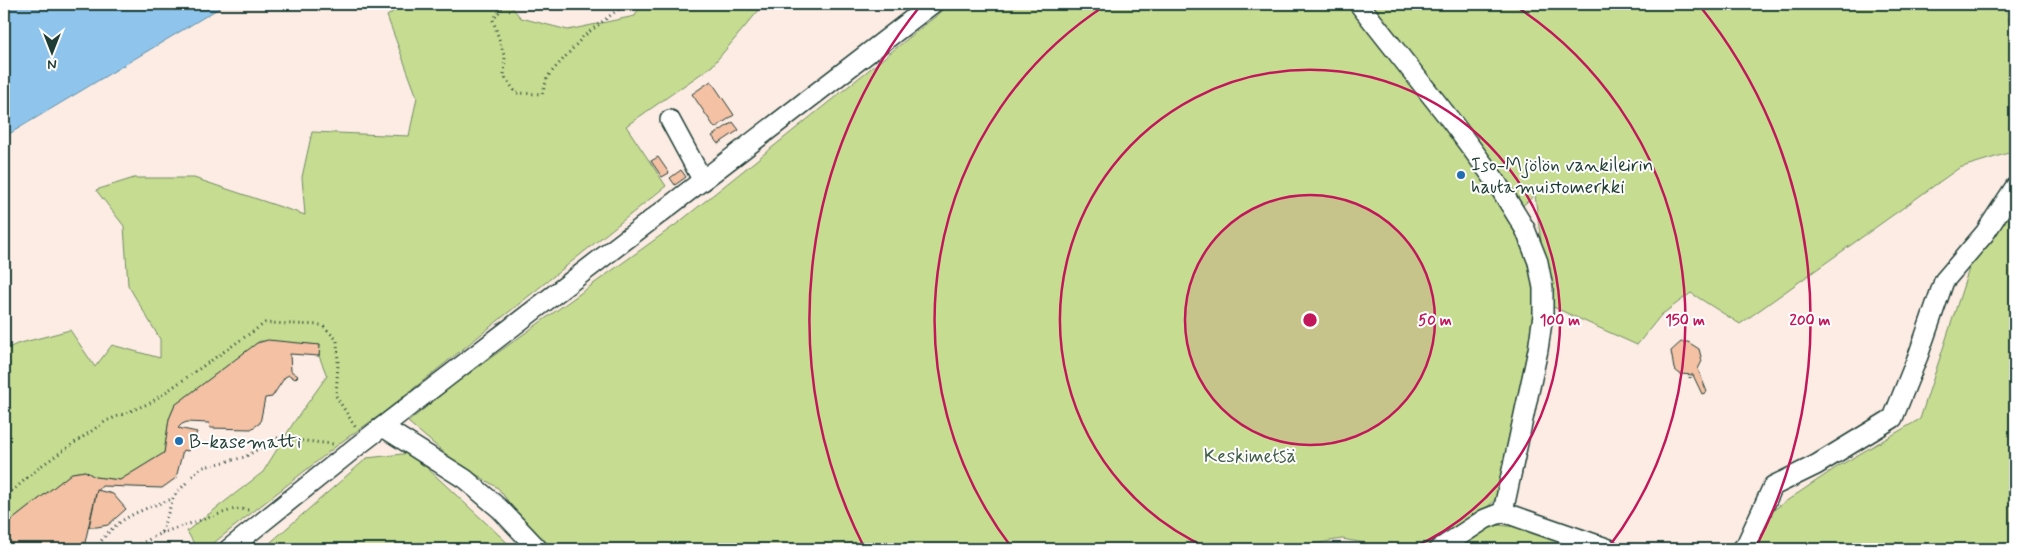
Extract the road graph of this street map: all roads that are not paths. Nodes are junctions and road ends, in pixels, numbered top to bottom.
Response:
1 (932, 4) edge
2 (1359, 4) edge
3 (670, 120) dead end
4 (703, 181) junction
5 (2015, 187) edge
6 (383, 427) junction
7 (1502, 512) junction
8 (229, 549) edge
9 (538, 549) edge
10 (1439, 549) edge
11 (1609, 549) edge
12 (1742, 549) edge

1 - 4 lane
2 - 7 lane
3 - 4 lane
4 - 6 lane
5 - 12 lane
6 - 8 lane
6 - 9 lane
7 - 10 lane
7 - 11 lane

